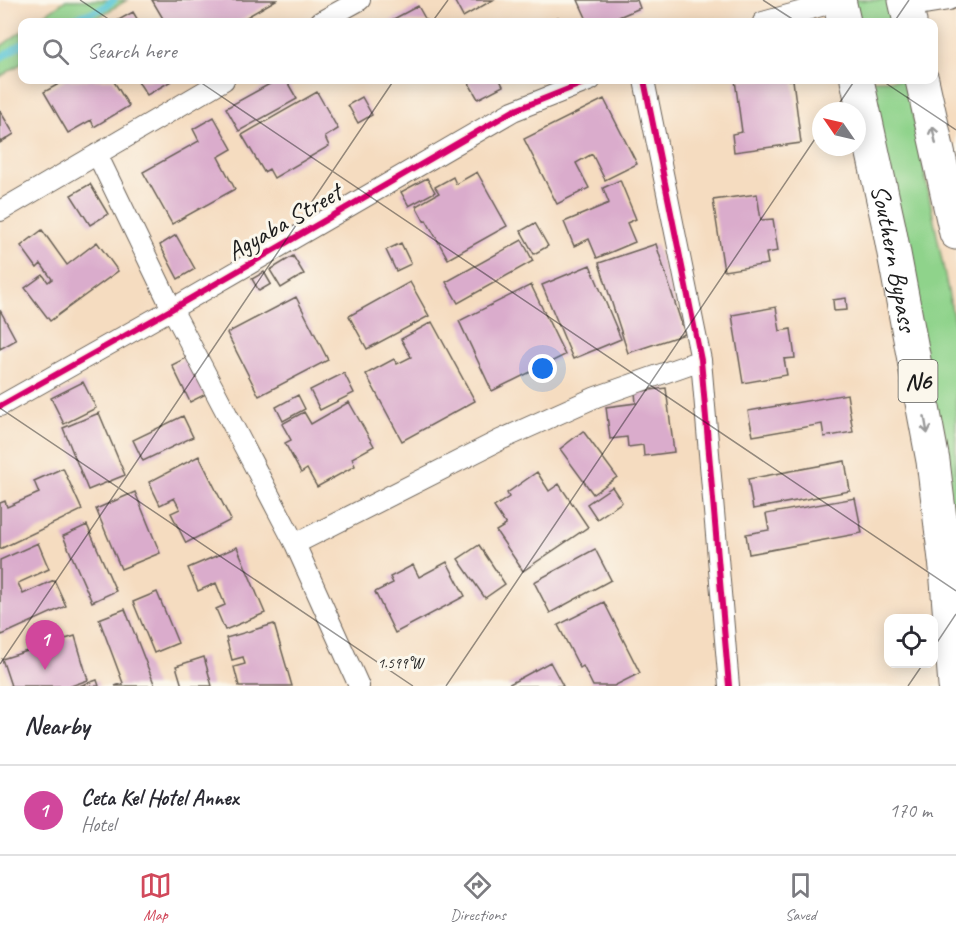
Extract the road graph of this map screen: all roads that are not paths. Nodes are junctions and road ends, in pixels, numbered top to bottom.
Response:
1 (360, 0) edge
2 (949, 0) edge
3 (841, 8) edge
4 (907, 10) edge
5 (327, 18) edge
6 (785, 18) edge
7 (217, 84) edge
8 (581, 84) edge
9 (645, 84) edge
10 (857, 84) edge
11 (923, 84) edge
12 (97, 154) junction
13 (0, 211) edge
14 (956, 233) edge
15 (172, 309) junction
16 (702, 360) junction
17 (0, 406) edge
18 (295, 544) junction
19 (359, 686) edge
20 (729, 686) edge
21 (955, 686) edge

1 - 5 street
2 - 4 street
3 - 6 street
7 - 12 street
8 - 15 street, Agyaba Street
9 - 16 street
10 -> 21 highway, Southern Bypass / N6
14 -> 11 highway
12 - 13 street
12 - 15 street
15 - 17 street, Agyaba Street
15 - 18 street
16 - 18 street
16 - 20 street
18 - 19 street

